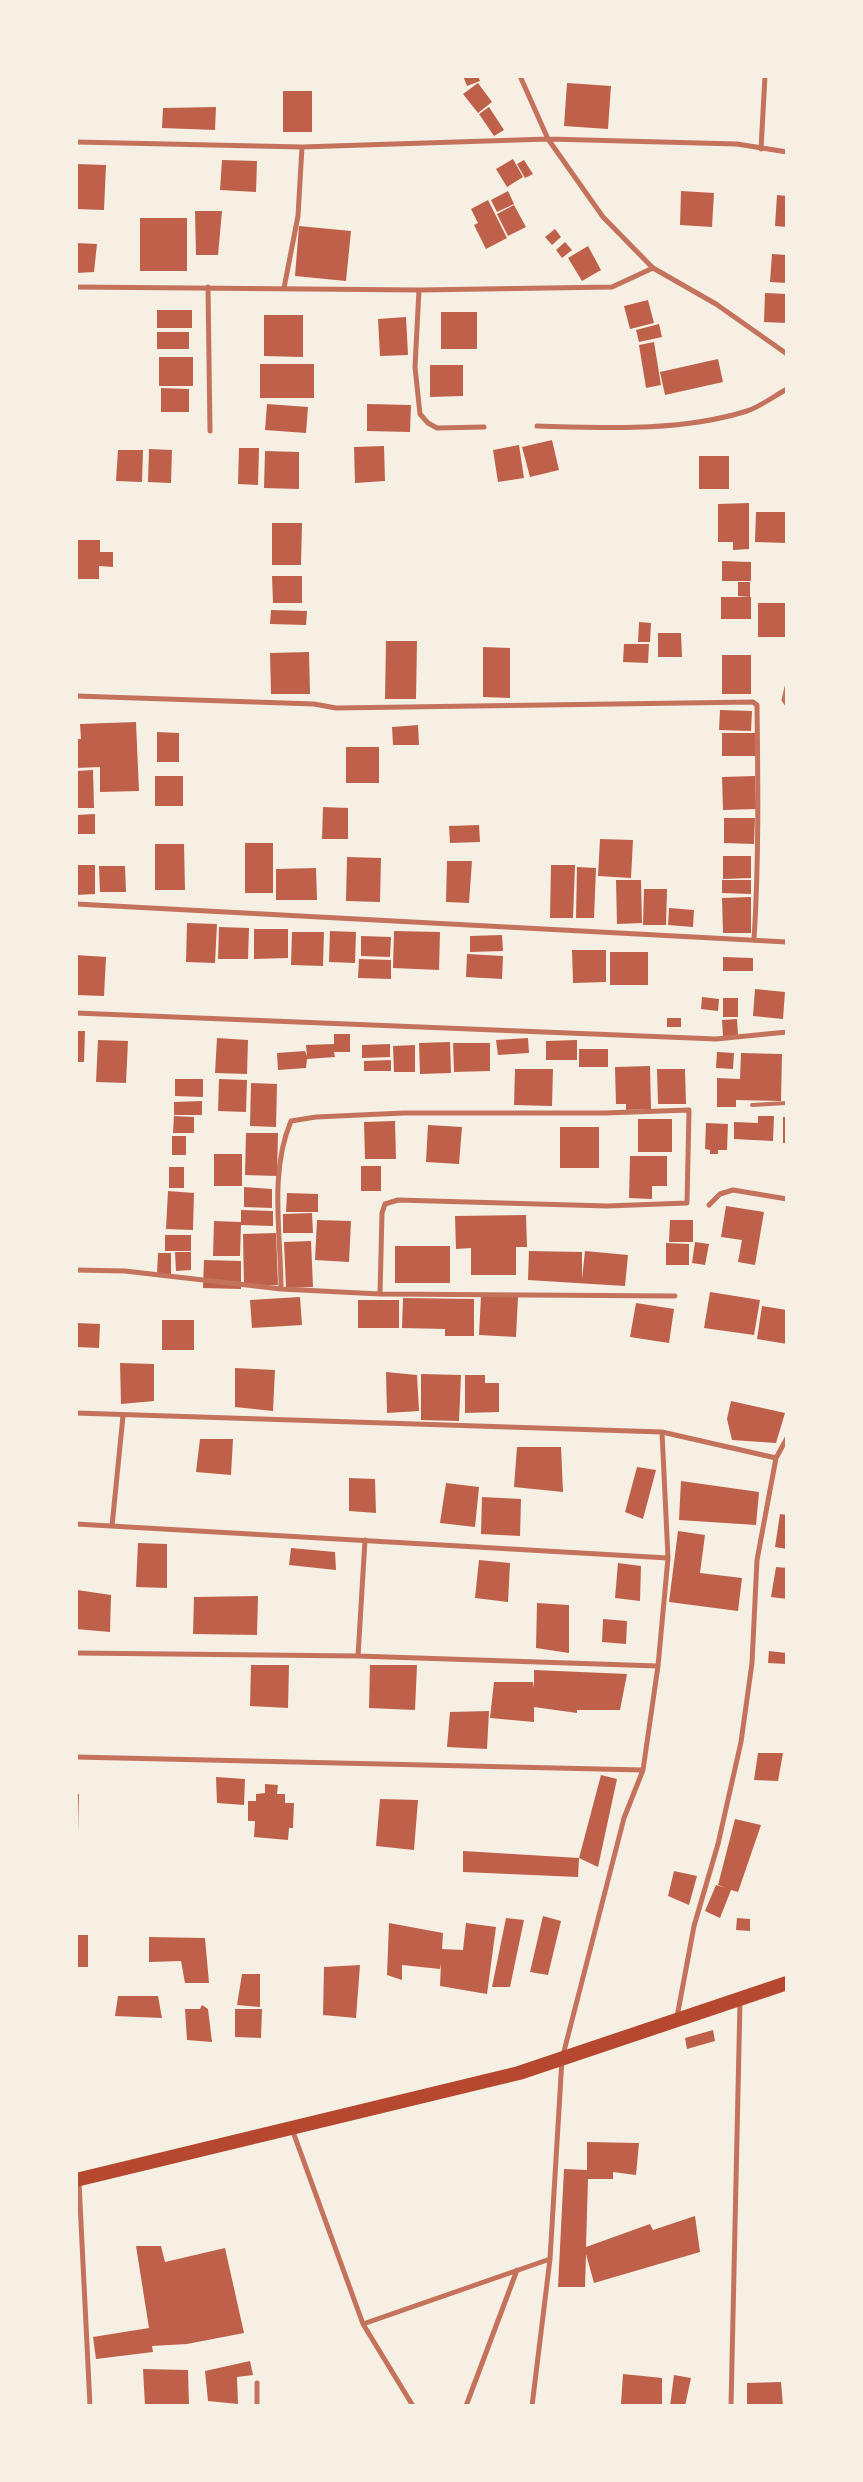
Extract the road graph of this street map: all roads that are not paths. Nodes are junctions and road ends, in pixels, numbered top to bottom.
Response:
1 (520, 76) edge
2 (765, 76) edge
3 (548, 139) junction
4 (76, 142) edge
5 (302, 147) junction
6 (761, 149) junction
7 (787, 152) edge
8 (653, 268) junction
9 (76, 287) edge
10 (208, 287) junction
11 (284, 288) junction
12 (418, 290) junction
13 (787, 354) edge
14 (787, 389) edge
15 (537, 426) dead end
16 (484, 427) dead end
17 (210, 431) dead end
18 (787, 687) edge
19 (76, 696) edge
20 (787, 704) edge
21 (76, 904) edge
22 (754, 940) junction
23 (787, 942) edge
24 (76, 1013) edge
25 (787, 1032) edge
26 (787, 1104) edge
27 (752, 1105) dead end
28 (787, 1199) edge
29 (709, 1205) dead end
30 (76, 1270) edge
31 (280, 1290) junction
32 (380, 1294) junction
33 (675, 1296) dead end
34 (76, 1413) edge
35 (123, 1416) junction
36 (662, 1432) junction
37 (787, 1438) edge
38 (776, 1458) junction
39 (76, 1524) edge
40 (112, 1526) junction
41 (365, 1540) junction
42 (668, 1558) junction
43 (76, 1653) edge
44 (358, 1656) junction
45 (658, 1666) junction
46 (76, 1757) edge
47 (643, 1770) junction
48 (787, 1983) edge
49 (740, 1999) junction
50 (676, 2020) junction
51 (562, 2059) junction
52 (292, 2128) junction
53 (78, 2180) edge
54 (550, 2259) junction
55 (517, 2270) junction
56 (363, 2324) junction
57 (257, 2383) dead end
58 (90, 2406) edge
59 (257, 2406) edge
60 (414, 2406) edge
61 (466, 2406) edge
62 (532, 2406) edge
63 (731, 2406) edge

1 - 3 street
2 - 6 street
3 - 5 street
3 - 6 street
3 - 8 street
4 - 5 street
5 - 11 street
6 - 7 street
8 - 12 street
8 - 13 street
9 - 10 street
10 - 11 street
10 - 17 street
11 - 12 street
12 - 16 street
14 - 15 street
18 - 20 street
19 - 22 street
21 - 22 street
22 - 23 street
24 - 25 street
26 - 27 lane
28 - 29 street
30 - 31 street
31 - 32 street
31 - 32 street
32 - 33 street
34 - 35 street
35 - 36 street
35 - 40 street
36 - 38 street
36 - 42 street
37 - 38 street
38 - 50 street
39 - 40 street
40 - 41 street
41 - 42 street
41 - 44 street
42 - 45 street
43 - 44 street
44 - 45 street
45 - 47 street
46 - 47 street
47 - 51 street
48 - 49 highway
49 - 50 highway
49 - 63 street
50 - 51 highway
51 - 52 highway
51 - 54 street
52 - 53 highway
52 - 56 street
53 - 58 street
54 - 55 street
54 - 62 street
55 - 56 street
55 - 61 street
56 - 60 street
57 - 59 street

